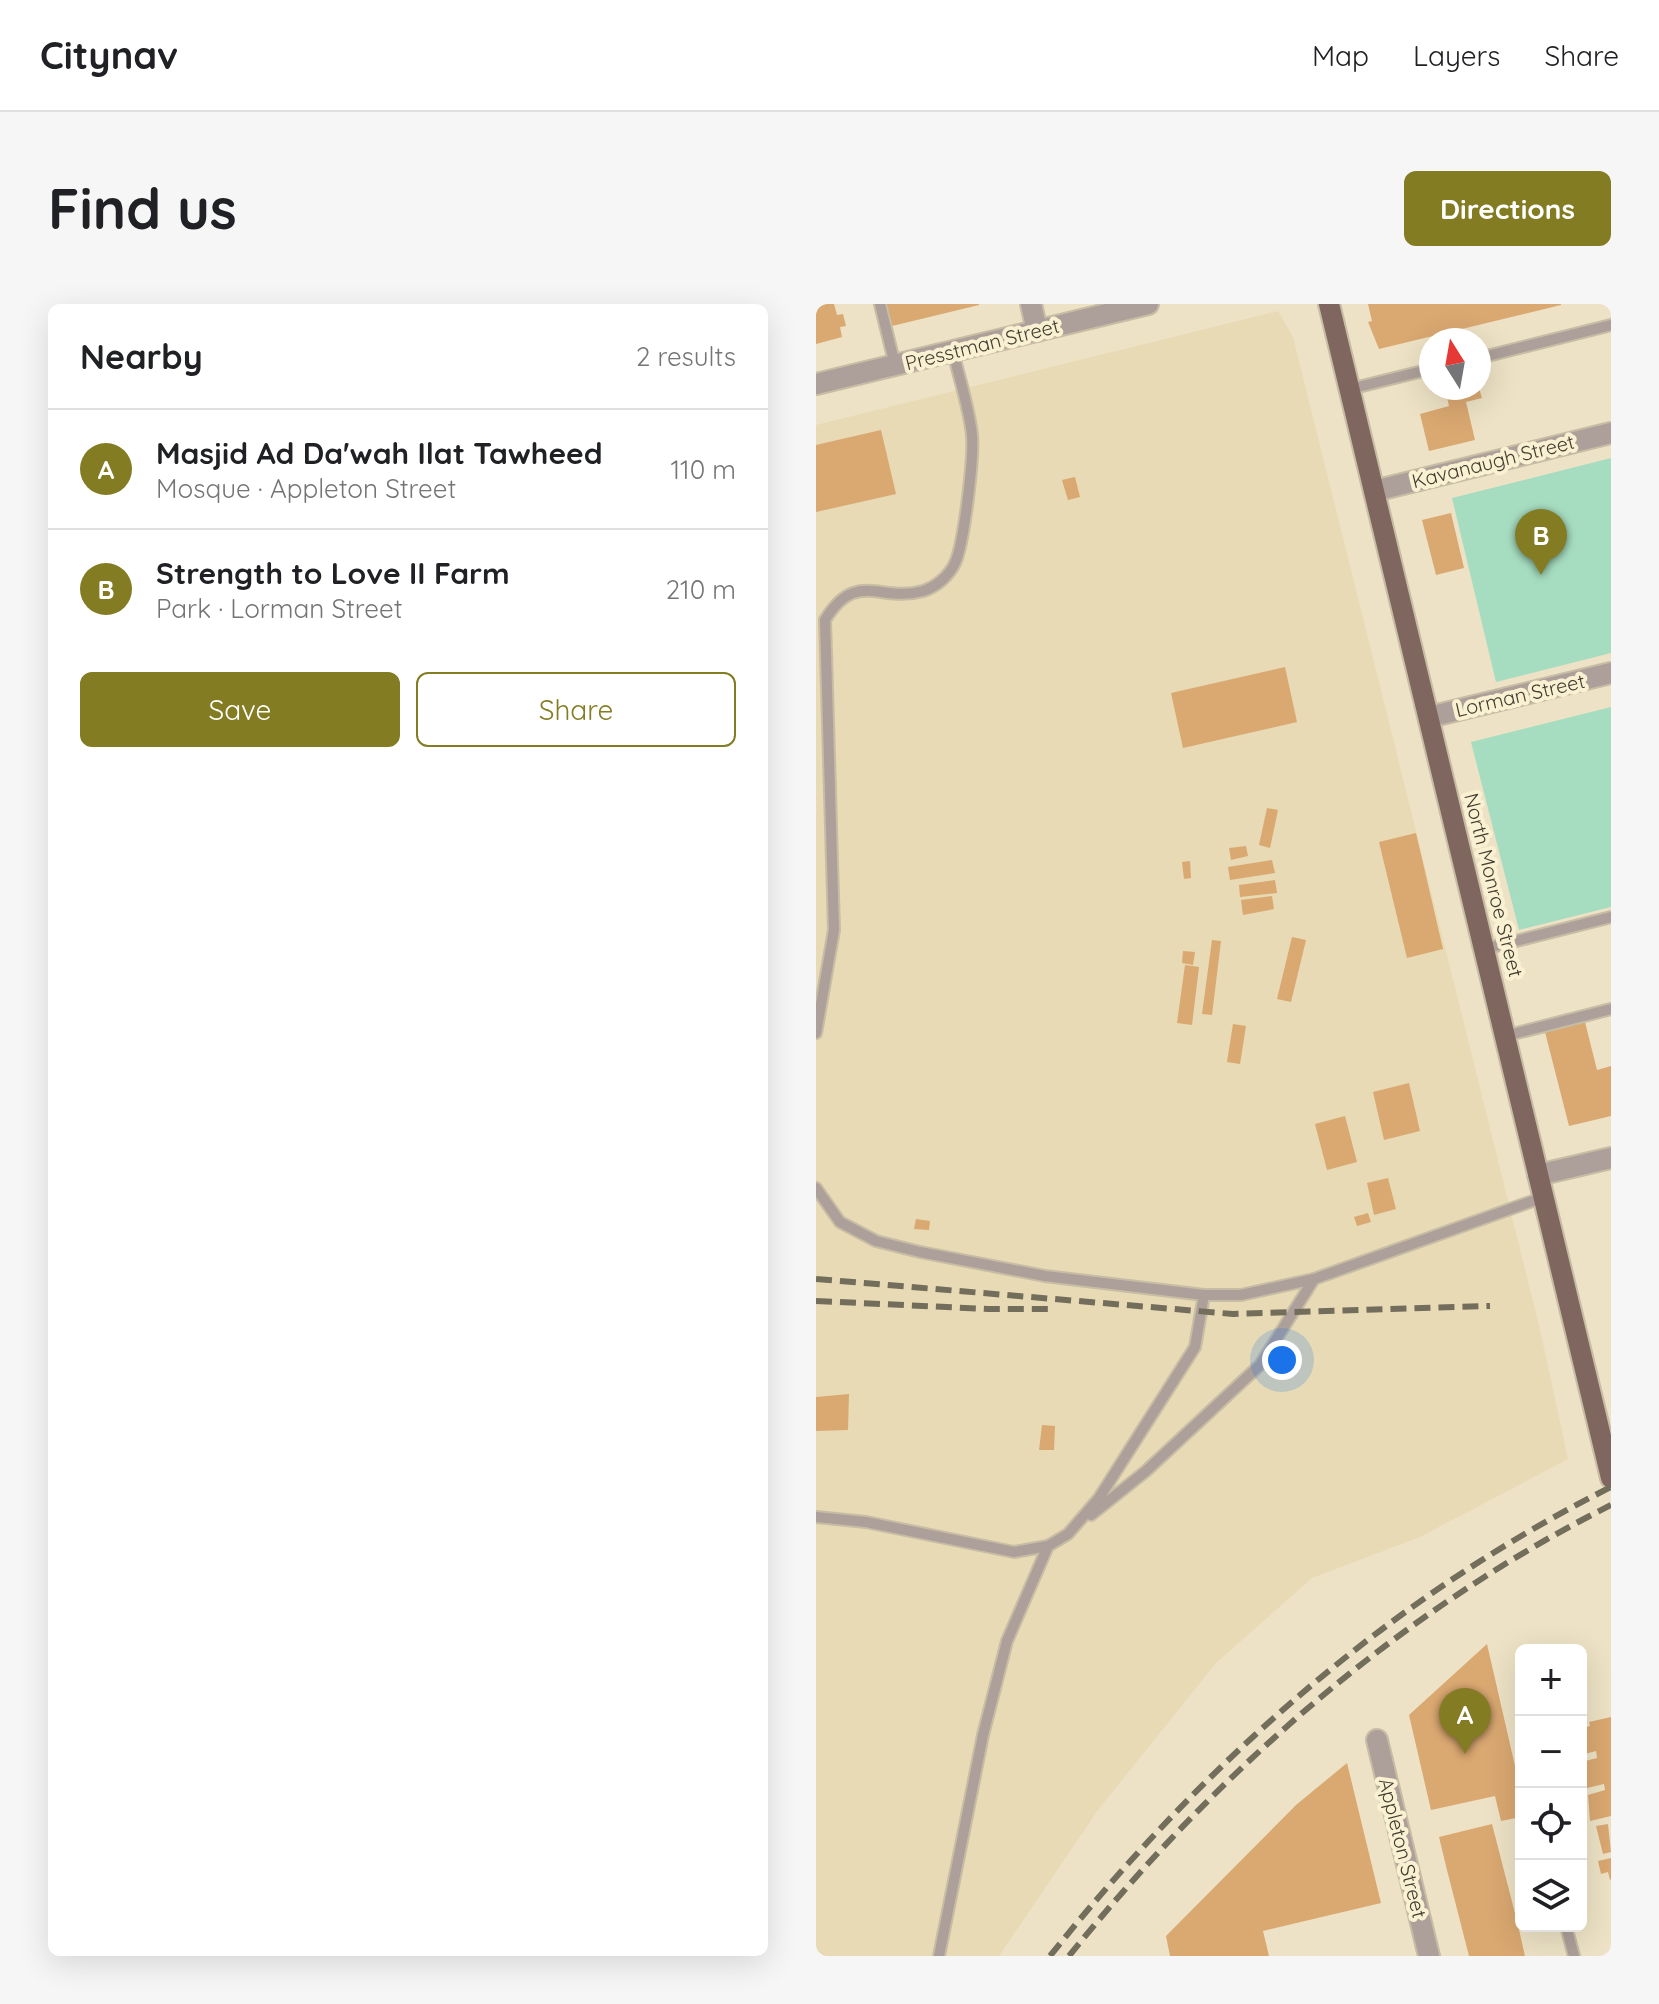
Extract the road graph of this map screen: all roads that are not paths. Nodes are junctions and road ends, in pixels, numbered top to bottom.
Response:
1 (880, 304) edge
2 (1031, 304) edge
3 (1148, 304) edge
4 (1329, 304) edge
5 (1611, 325) edge
6 (1037, 331) junction
7 (953, 351) junction
8 (1491, 355) edge
9 (895, 365) junction
10 (1419, 372) edge
11 (816, 384) edge
12 (1350, 389) junction
13 (1611, 433) edge
14 (1374, 491) junction
15 (1611, 673) edge
16 (1429, 717) junction
17 (1611, 917) edge
18 (1484, 949) junction
19 (1611, 1009) edge
20 (816, 1033) edge
21 (1505, 1036) junction
22 (1611, 1158) edge
23 (1538, 1175) junction
24 (816, 1188) edge
25 (1544, 1197) junction
26 (1314, 1279) junction
27 (1204, 1295) junction
28 (1611, 1478) edge
29 (816, 1517) edge
30 (1068, 1534) junction
31 (1048, 1546) junction
32 (1377, 1740) dead end
33 (1568, 1932) edge
34 (939, 1956) edge
35 (1429, 1956) edge
36 (1574, 1956) edge

1 - 9 lane
2 - 6 street
3 - 6 street, Presstman Street
4 - 12 main road, North Monroe Street
5 - 8 lane
6 - 7 street, Presstman Street
7 - 9 street, Presstman Street
7 - 20 lane
9 - 11 street, Presstman Street
10 - 12 lane
12 - 14 main road, North Monroe Street
13 - 14 street, Kavanaugh Street
14 - 16 main road, North Monroe Street
15 - 16 street, Lorman Street
16 - 18 main road, North Monroe Street
17 - 18 lane
18 - 21 main road, North Monroe Street
19 - 21 lane
21 - 23 main road, North Monroe Street
22 - 23 street
23 - 25 main road, North Monroe Street
24 - 27 lane
25 - 26 lane
25 - 28 main road, North Monroe Street
26 - 27 lane
26 - 30 lane
27 - 30 lane
29 - 31 lane
30 - 31 lane
31 - 34 lane
32 - 35 street, Appleton Street
33 - 36 lane

